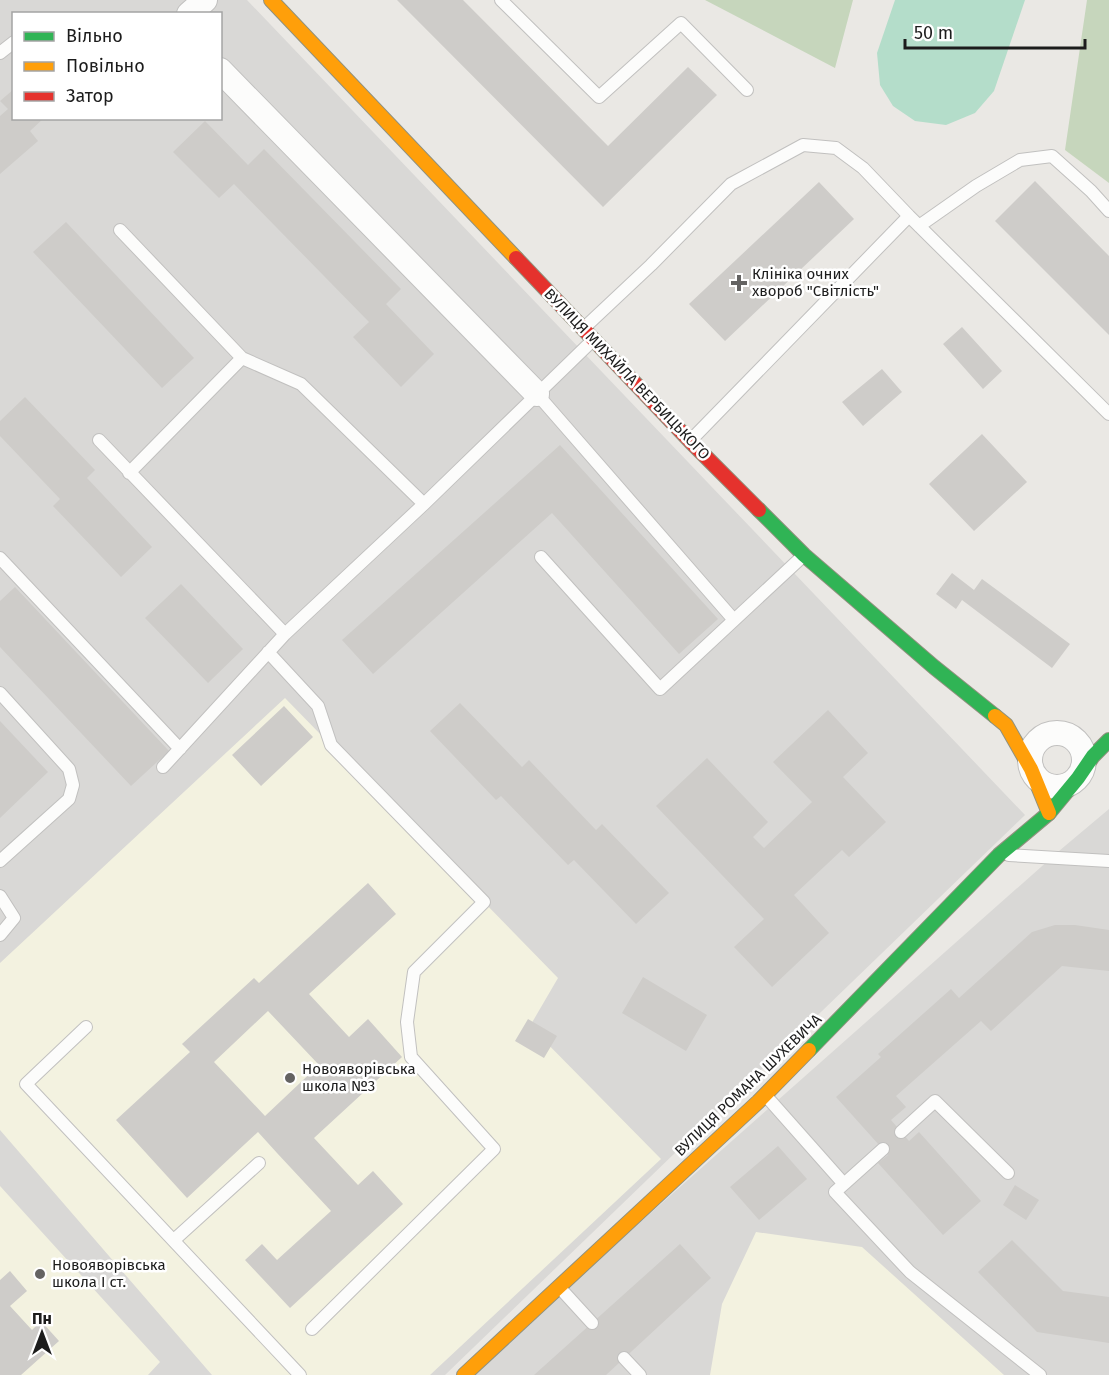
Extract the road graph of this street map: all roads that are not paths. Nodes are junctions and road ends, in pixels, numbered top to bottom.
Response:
1 (206, 0) edge
2 (271, 0) edge
3 (501, 0) edge
4 (191, 12) edge
5 (12, 44) edge
6 (0, 53) edge
7 (222, 72) edge
8 (747, 90) dead end
9 (1109, 211) edge
10 (909, 216) junction
11 (919, 226) junction
12 (120, 230) dead end
13 (589, 334) junction
14 (242, 358) junction
15 (537, 394) junction
16 (1109, 414) edge
17 (99, 440) dead end
18 (690, 441) junction
19 (129, 473) junction
20 (424, 504) junction
21 (804, 555) junction
22 (541, 557) dead end
23 (0, 558) edge
24 (734, 620) junction
25 (285, 634) junction
26 (268, 652) junction
27 (0, 693) edge
28 (1006, 725) junction
29 (1058, 733) junction
30 (1109, 740) edge
31 (180, 749) junction
32 (163, 767) dead end
33 (1031, 769) junction
34 (1078, 778) junction
35 (1050, 813) junction
36 (999, 855) junction
37 (0, 861) edge
38 (1109, 861) edge
39 (0, 896) edge
40 (0, 935) edge
41 (86, 1027) dead end
42 (765, 1096) junction
43 (901, 1132) dead end
44 (882, 1149) dead end
45 (259, 1163) dead end
46 (1008, 1173) dead end
47 (844, 1184) junction
48 (174, 1240) junction
49 (559, 1287) junction
50 (592, 1323) dead end
51 (312, 1329) dead end
52 (624, 1358) dead end
53 (300, 1375) edge
54 (464, 1375) edge
55 (640, 1375) edge
56 (1040, 1375) edge

1 - 4 street
2 - 13 street, ВУЛИЦЯ МИХАЙЛА ВЕРБИЦЬКОГО
3 - 8 lane
5 - 6 lane
7 - 15 street
9 - 11 lane
10 - 11 lane
10 - 13 lane
10 - 18 lane
11 - 16 lane
12 - 14 lane
13 - 15 lane
13 - 18 street, ВУЛИЦЯ МИХАЙЛА ВЕРБИЦЬКОГО
14 - 19 lane
14 - 20 lane
15 - 20 lane
15 - 24 lane
17 - 19 lane
18 - 21 street, ВУЛИЦЯ МИХАЙЛА ВЕРБИЦЬКОГО
19 - 25 lane
20 - 25 lane
21 - 24 lane
21 - 28 street, ВУЛИЦЯ МИХАЙЛА ВЕРБИЦЬКОГО
22 - 24 lane
23 - 31 lane
25 - 26 lane
26 - 31 lane
26 - 51 lane
27 - 37 lane
28 - 29 street
28 - 33 street, ВУЛИЦЯ МИХАЙЛА ВЕРБИЦЬКОГО
29 - 30 street
29 - 33 street
29 - 34 street
30 - 34 street
31 - 32 lane
33 - 34 street
33 - 35 street
34 - 35 street, ВУЛИЦЯ РОМАНА ШУХЕВИЧА
35 - 36 street, ВУЛИЦЯ РОМАНА ШУХЕВИЧА
36 - 38 lane
36 - 42 street, ВУЛИЦЯ РОМАНА ШУХЕВИЧА
39 - 40 lane
41 - 48 lane
42 - 47 lane
42 - 49 street, ВУЛИЦЯ РОМАНА ШУХЕВИЧА
43 - 46 lane
44 - 47 lane
45 - 48 lane
47 - 56 lane
48 - 53 lane
49 - 50 lane
49 - 54 street, ВУЛИЦЯ РОМАНА ШУХЕВИЧА
52 - 55 lane

